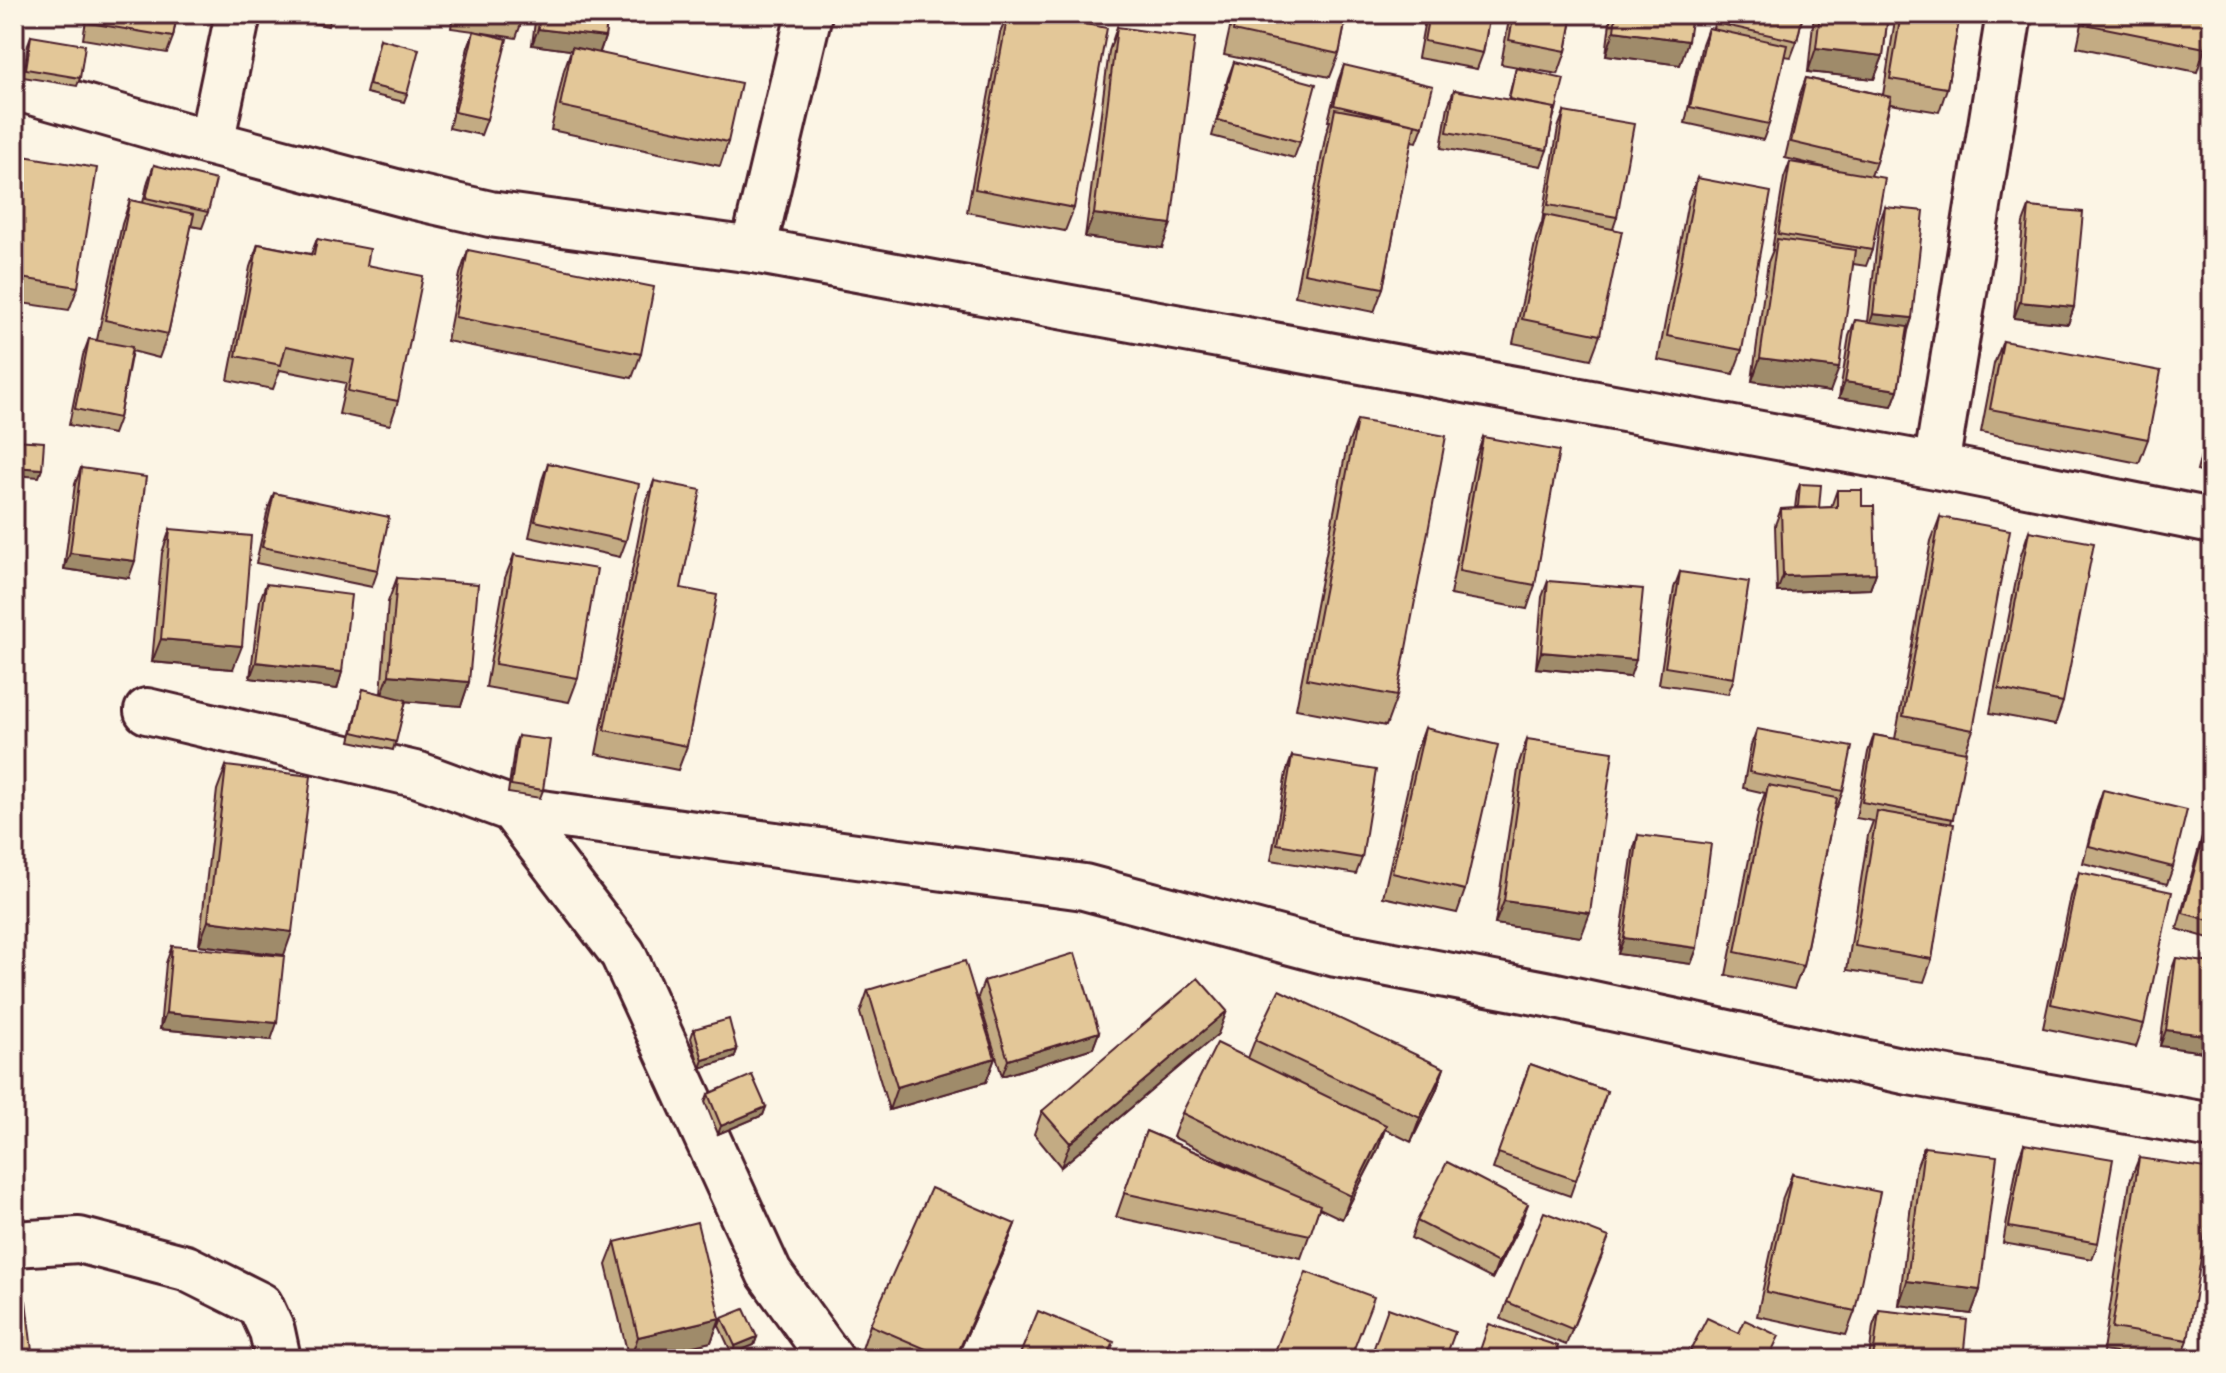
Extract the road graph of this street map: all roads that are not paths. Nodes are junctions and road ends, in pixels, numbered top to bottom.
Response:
1 (238, 14) edge
2 (809, 14) edge
3 (2009, 14) edge
4 (14, 87) edge
5 (211, 143) junction
6 (753, 250) junction
7 (1936, 466) junction
8 (2212, 521) edge
9 (147, 711) dead end
10 (512, 809) junction
11 (2212, 1126) edge
12 (14, 1244) edge
13 (278, 1359) edge
14 (831, 1359) edge

1 - 5 street
2 - 6 street
3 - 7 street
4 - 5 street
5 - 6 street
6 - 7 street
7 - 8 street
9 - 10 street
10 - 11 street
10 - 14 street
12 - 13 street

